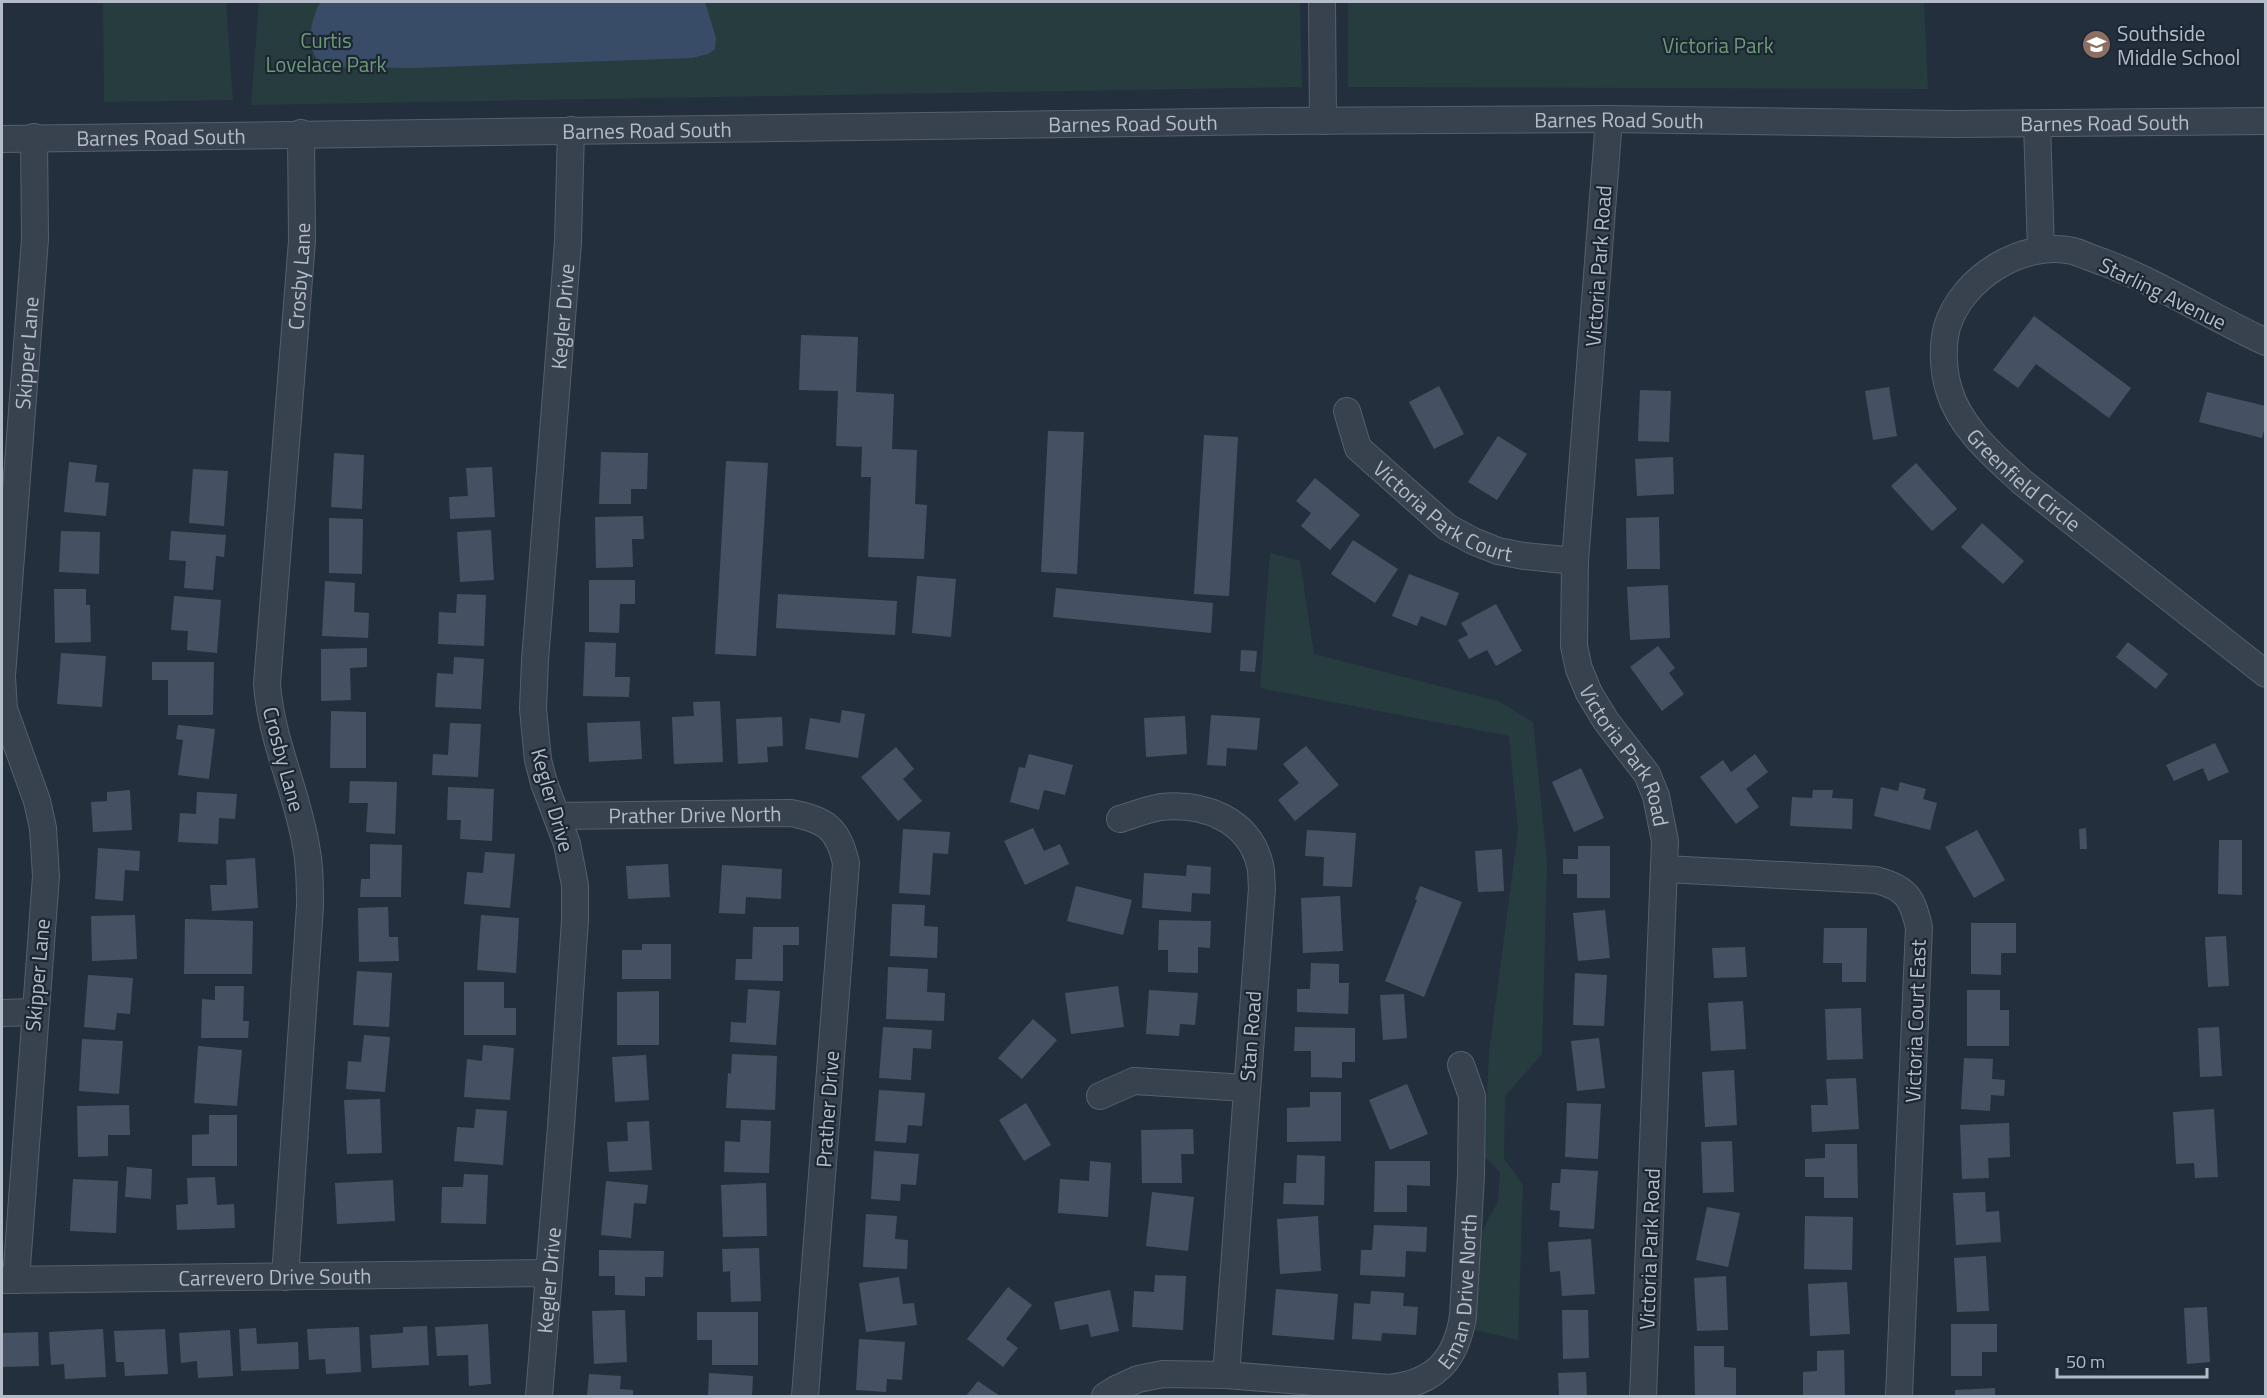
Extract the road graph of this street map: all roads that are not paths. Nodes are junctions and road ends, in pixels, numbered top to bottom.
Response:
1 (1322, 2) edge
2 (1609, 119) junction
3 (1323, 121) junction
4 (2265, 121) edge
5 (2037, 124) junction
6 (571, 130) junction
7 (301, 133) junction
8 (34, 138) junction
9 (2, 139) edge
10 (2041, 250) junction
11 (2265, 342) edge
12 (1347, 411) dead end
13 (1575, 561) junction
14 (2265, 674) edge
15 (2, 676) edge
16 (557, 816) junction
17 (1120, 819) dead end
18 (829, 826) joint
19 (1665, 869) junction
20 (34, 1012) junction
21 (2, 1013) edge
22 (1461, 1065) dead end
23 (1246, 1088) junction
24 (1100, 1096) dead end
25 (549, 1273) junction
26 (285, 1277) junction
27 (9, 1280) edge
28 (1226, 1375) junction
29 (539, 1396) edge
30 (805, 1396) edge
31 (1105, 1396) edge
32 (1643, 1396) edge
33 (1899, 1396) edge

1 - 3 street
2 - 3 street, Barnes Road South
2 - 5 street, Barnes Road South
2 - 13 street, Victoria Park Road
3 - 6 street, Barnes Road South
4 - 5 street, Barnes Road South
5 - 10 street
6 - 7 street, Barnes Road South
6 - 16 street, Kegler Drive
7 - 8 street, Barnes Road South
7 - 26 street, Crosby Lane
8 - 9 street, Barnes Road South
8 - 15 street, Skipper Lane
10 - 11 street, Starling Avenue
10 - 14 street, Greenfield Circle
12 - 13 street, Victoria Park Court
13 - 19 street, Victoria Park Road
15 - 20 street, Skipper Lane
16 - 18 street, Prather Drive North
16 - 25 street, Kegler Drive
17 - 23 street, Stan Road
18 - 30 street, Prather Drive
19 - 32 street, Victoria Park Road
19 - 33 street, Victoria Court East
20 - 21 street
20 - 27 street, Skipper Lane
22 - 28 street, Eman Drive North
23 - 24 street
23 - 28 street, Stan Road
25 - 26 street, Carrevero Drive South
25 - 29 street, Kegler Drive
26 - 27 street, Carrevero Drive South
28 - 31 street, Eman Drive North

